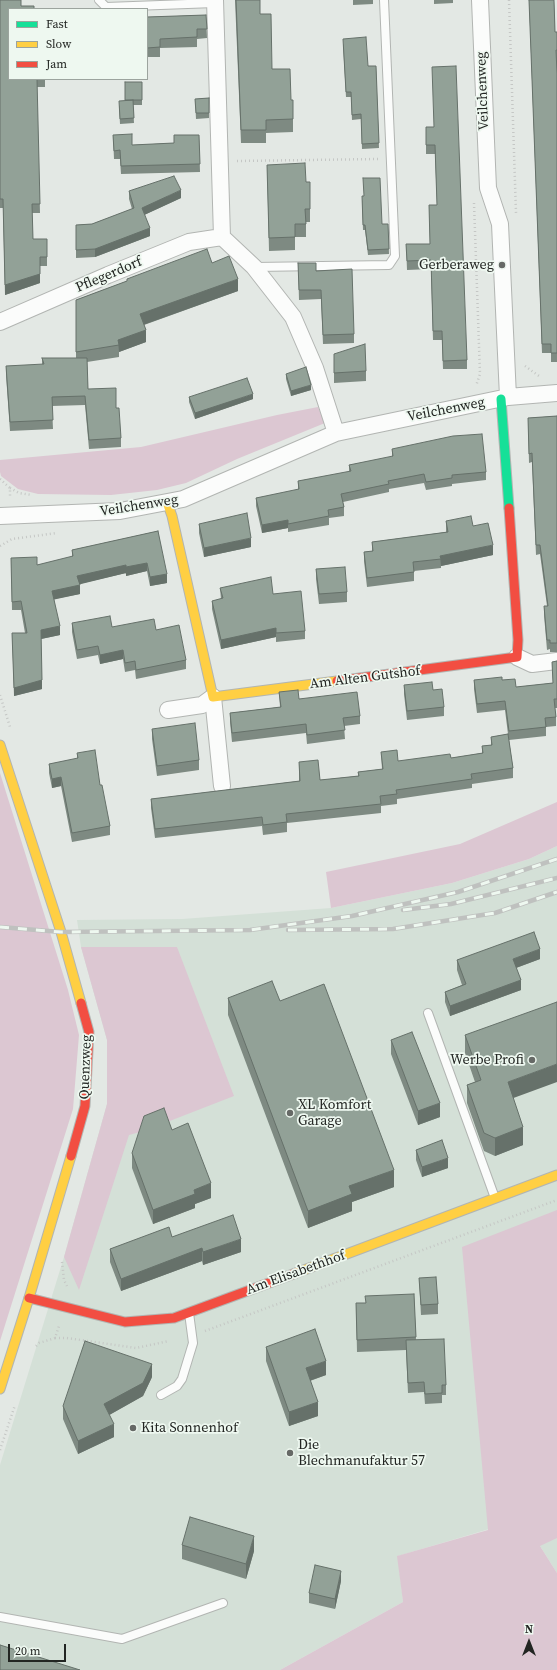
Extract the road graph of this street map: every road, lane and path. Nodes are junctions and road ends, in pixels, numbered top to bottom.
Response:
1 (99, 0) edge
2 (384, 0) edge
3 (480, 0) edge
4 (509, 0) edge
5 (215, 1) edge
6 (390, 159) junction
7 (220, 161) junction
8 (473, 196) dead end
9 (516, 216) dead end
10 (222, 237) junction
11 (254, 267) junction
12 (0, 322) edge
13 (524, 364) dead end
14 (544, 377) dead end
15 (472, 391) dead end
16 (557, 393) edge
17 (505, 398) junction
18 (336, 433) junction
19 (10, 488) dead end
20 (38, 497) dead end
21 (167, 502) junction
22 (0, 516) edge
23 (517, 657) junction
24 (557, 661) edge
25 (213, 697) junction
26 (168, 710) dead end
27 (0, 745) edge
28 (222, 786) dead end
29 (428, 1013) dead end
30 (557, 1175) edge
31 (495, 1198) junction
32 (29, 1298) junction
33 (189, 1313) junction
34 (0, 1390) edge
35 (162, 1395) dead end
36 (223, 1603) dead end
37 (0, 1617) edge

1 - 5 lane
2 - 6 lane
3 - 17 street, Veilchenweg
4 - 9 path
5 - 7 street
6 - 7 path
6 - 11 lane
7 - 10 street
8 - 15 path
10 - 11 street
10 - 12 street, Pflegerdorf
11 - 18 street
13 - 14 path
16 - 17 street
17 - 18 street, Veilchenweg
17 - 23 street
18 - 21 street, Veilchenweg
19 - 20 path
21 - 22 street, Veilchenweg
21 - 25 street
23 - 24 street, Am Alten Gutshof
23 - 25 street, Am Alten Gutshof
25 - 26 street, Am Alten Gutshof
25 - 28 street
27 - 32 street, Quenzweg
29 - 31 lane
30 - 31 street, Am Elisabethhof
31 - 33 street, Am Elisabethhof
32 - 33 street, Am Elisabethhof
32 - 34 street, Quenzweg
33 - 35 lane
36 - 37 lane

